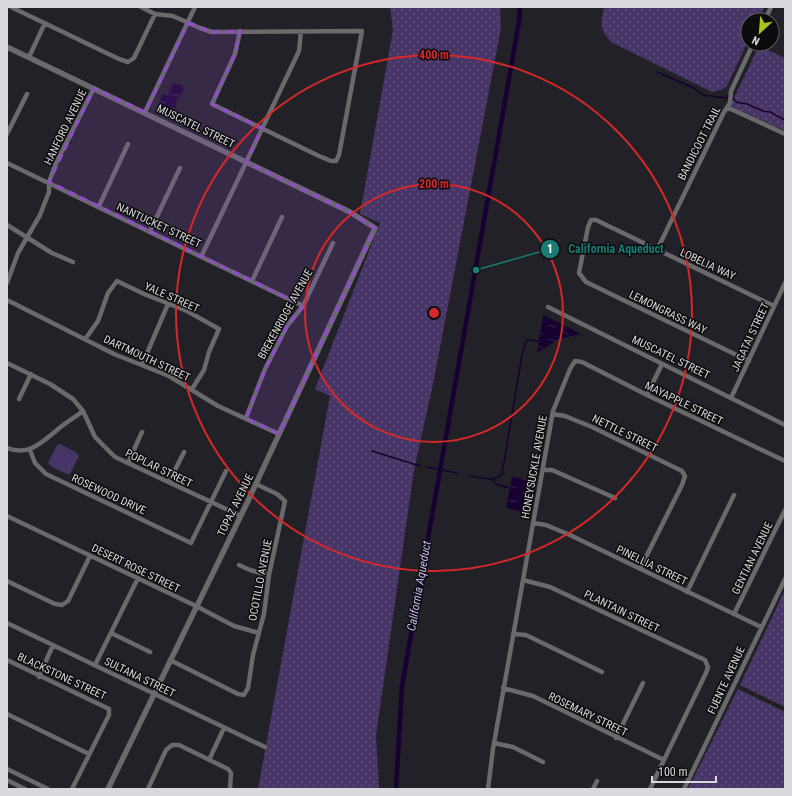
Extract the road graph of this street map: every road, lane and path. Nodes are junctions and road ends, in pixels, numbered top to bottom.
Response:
1 (11, 7) edge
2 (141, 7) edge
3 (195, 7) edge
4 (155, 14) junction
5 (45, 23) junction
6 (188, 23) junction
7 (240, 31) junction
8 (301, 31) junction
9 (7, 47) edge
10 (749, 52) edge
11 (29, 57) junction
12 (94, 88) junction
13 (27, 94) dead end
14 (727, 110) junction
15 (145, 112) junction
16 (262, 128) junction
17 (7, 134) edge
18 (785, 134) edge
19 (128, 144) dead end
20 (246, 162) junction
21 (7, 163) edge
22 (180, 168) dead end
23 (49, 182) junction
24 (99, 206) junction
25 (282, 217) dead end
26 (7, 225) edge
27 (375, 228) joint
28 (150, 232) junction
29 (26, 237) junction
30 (333, 243) dead end
31 (657, 250) junction
32 (202, 255) junction
33 (73, 262) dead end
34 (581, 278) joint
35 (252, 281) junction
36 (7, 283) edge
37 (785, 283) edge
38 (7, 300) edge
39 (168, 304) junction
40 (303, 306) junction
41 (774, 306) junction
42 (548, 307) dead end
43 (86, 338) junction
44 (575, 361) joint
45 (749, 361) junction
46 (7, 363) edge
47 (662, 364) junction
48 (142, 365) junction
49 (31, 374) junction
50 (192, 389) junction
51 (647, 395) junction
52 (731, 398) junction
53 (19, 399) dead end
54 (83, 411) junction
55 (553, 414) junction
56 (246, 418) junction
57 (785, 425) edge
58 (142, 432) dead end
59 (279, 434) junction
60 (7, 448) edge
61 (30, 450) junction
62 (184, 452) dead end
63 (785, 461) edge
64 (128, 463) junction
65 (544, 470) junction
66 (226, 471) dead end
67 (169, 482) junction
68 (256, 484) junction
69 (734, 495) dead end
70 (615, 498) dead end
71 (211, 503) junction
72 (785, 510) edge
73 (7, 516) edge
74 (241, 516) junction
75 (533, 523) junction
76 (90, 556) junction
77 (239, 564) dead end
78 (640, 569) junction
79 (269, 574) junction
80 (138, 578) junction
81 (785, 579) edge
82 (523, 580) junction
83 (7, 581) edge
84 (687, 592) junction
85 (196, 606) junction
86 (734, 614) junction
87 (7, 623) edge
88 (761, 627) junction
89 (111, 633) junction
90 (258, 633) junction
91 (513, 634) junction
92 (53, 645) junction
93 (150, 652) dead end
94 (7, 660) edge
95 (170, 660) junction
96 (95, 665) junction
97 (602, 672) dead end
98 (39, 676) junction
99 (643, 683) dead end
100 (503, 688) junction
101 (154, 693) junction
102 (7, 714) edge
103 (224, 728) junction
104 (616, 738) junction
105 (494, 742) junction
106 (265, 747) dead end
107 (90, 754) junction
108 (209, 760) junction
109 (664, 760) junction
110 (543, 762) dead end
111 (7, 770) edge
112 (7, 780) edge
113 (597, 781) dead end
114 (25, 789) edge
115 (48, 789) edge
116 (72, 789) edge
117 (108, 789) edge
118 (148, 789) edge
119 (230, 789) edge
120 (488, 789) edge
121 (593, 789) edge
122 (650, 789) edge
123 (684, 789) edge

1 - 5 street
2 - 4 street
3 - 6 street
4 - 5 street
4 - 6 street
5 - 11 street
6 - 7 street
6 - 15 street
7 - 8 street
7 - 16 street
8 - 16 street
8 - 16 street
9 - 11 street, MUSCATEL STREET
10 - 14 street, BANDICOOT TRAIL
11 - 12 street, MUSCATEL STREET
12 - 15 street, MUSCATEL STREET
12 - 23 street, HANFORD AVENUE
13 - 17 street
14 - 18 street
14 - 31 street, BANDICOOT TRAIL
15 - 20 street, MUSCATEL STREET
16 - 20 street
19 - 24 street
20 - 27 street, MUSCATEL STREET
20 - 32 street
21 - 23 street, NANTUCKET STREET
22 - 28 street
23 - 24 street, NANTUCKET STREET
23 - 29 street, HANFORD AVENUE
24 - 28 street, NANTUCKET STREET
25 - 35 street
26 - 29 street
27 - 59 street, TOPAZ AVENUE
28 - 32 street, NANTUCKET STREET
29 - 33 street
29 - 36 street, HANFORD AVENUE
30 - 40 street, BREKENRIDGE AVENUE
31 - 34 street, LOBELIA WAY
31 - 41 street, LOBELIA WAY
32 - 35 street, NANTUCKET STREET
34 - 45 street, LEMONGRASS WAY
35 - 40 street, NANTUCKET STREET
37 - 41 street, JAGATAI STREET
38 - 43 street, DARTMOUTH STREET
39 - 43 street, YALE STREET
39 - 48 street
39 - 50 street, YALE STREET
40 - 56 street, BREKENRIDGE AVENUE
41 - 45 street, JAGATAI STREET
42 - 47 street, MUSCATEL STREET
43 - 48 street, DARTMOUTH STREET
44 - 51 street, MAYAPPLE STREET
44 - 55 street, HONEYSUCKLE AVENUE
45 - 52 street, JAGATAI STREET
46 - 49 street, POPLAR STREET
47 - 51 street
47 - 52 street, MUSCATEL STREET
48 - 50 street, DARTMOUTH STREET
49 - 53 street
49 - 54 street, POPLAR STREET
50 - 56 street, DARTMOUTH STREET
51 - 63 street, MAYAPPLE STREET
52 - 57 street, MUSCATEL STREET
54 - 61 street
54 - 64 street, POPLAR STREET
55 - 65 street, HONEYSUCKLE AVENUE
55 - 78 street, NETTLE STREET
56 - 59 street, DARTMOUTH STREET
58 - 64 street
59 - 68 street, TOPAZ AVENUE
60 - 61 street
61 - 71 street, ROSEWOOD DRIVE
62 - 67 street
64 - 67 street, POPLAR STREET
65 - 70 street
65 - 75 street, HONEYSUCKLE AVENUE
66 - 71 street
67 - 71 street, POPLAR STREET
68 - 74 street, TOPAZ AVENUE
68 - 79 street, OCOTILLO AVENUE
69 - 84 street
71 - 74 street, POPLAR STREET
72 - 86 street, GENTIAN AVENUE
73 - 76 street, DESERT ROSE STREET
74 - 85 street, TOPAZ AVENUE
75 - 78 street, PINELLIA STREET
75 - 82 street, HONEYSUCKLE AVENUE
76 - 80 street, DESERT ROSE STREET
76 - 83 street
77 - 79 street
78 - 84 street, PINELLIA STREET
79 - 90 street, OCOTILLO AVENUE
80 - 85 street, DESERT ROSE STREET
80 - 89 street
81 - 88 street, FUENTE AVENUE
82 - 91 street, HONEYSUCKLE AVENUE
82 - 109 street, PLANTAIN STREET
84 - 86 street, PINELLIA STREET
85 - 90 street, DESERT ROSE STREET
85 - 95 street, TOPAZ AVENUE
86 - 88 street, PINELLIA STREET
87 - 92 street, SULTANA STREET
88 - 123 street, FUENTE AVENUE
89 - 93 street
89 - 96 street
90 - 95 street, OCOTILLO AVENUE
91 - 97 street
91 - 100 street, HONEYSUCKLE AVENUE
92 - 96 street, SULTANA STREET
92 - 98 street
94 - 98 street, BLACKSTONE STREET
95 - 101 street, TOPAZ AVENUE
96 - 101 street, SULTANA STREET
98 - 107 street, BLACKSTONE STREET
99 - 104 street
100 - 104 street, ROSEMARY STREET
100 - 105 street, HONEYSUCKLE AVENUE
101 - 103 street, SULTANA STREET
101 - 117 street, TOPAZ AVENUE
102 - 107 street
103 - 106 street, SULTANA STREET
103 - 108 street
104 - 109 street, ROSEMARY STREET
105 - 110 street
105 - 120 street, HONEYSUCKLE AVENUE
107 - 116 street
108 - 118 street
108 - 119 street
109 - 122 street
111 - 115 street
112 - 114 street
113 - 121 street

